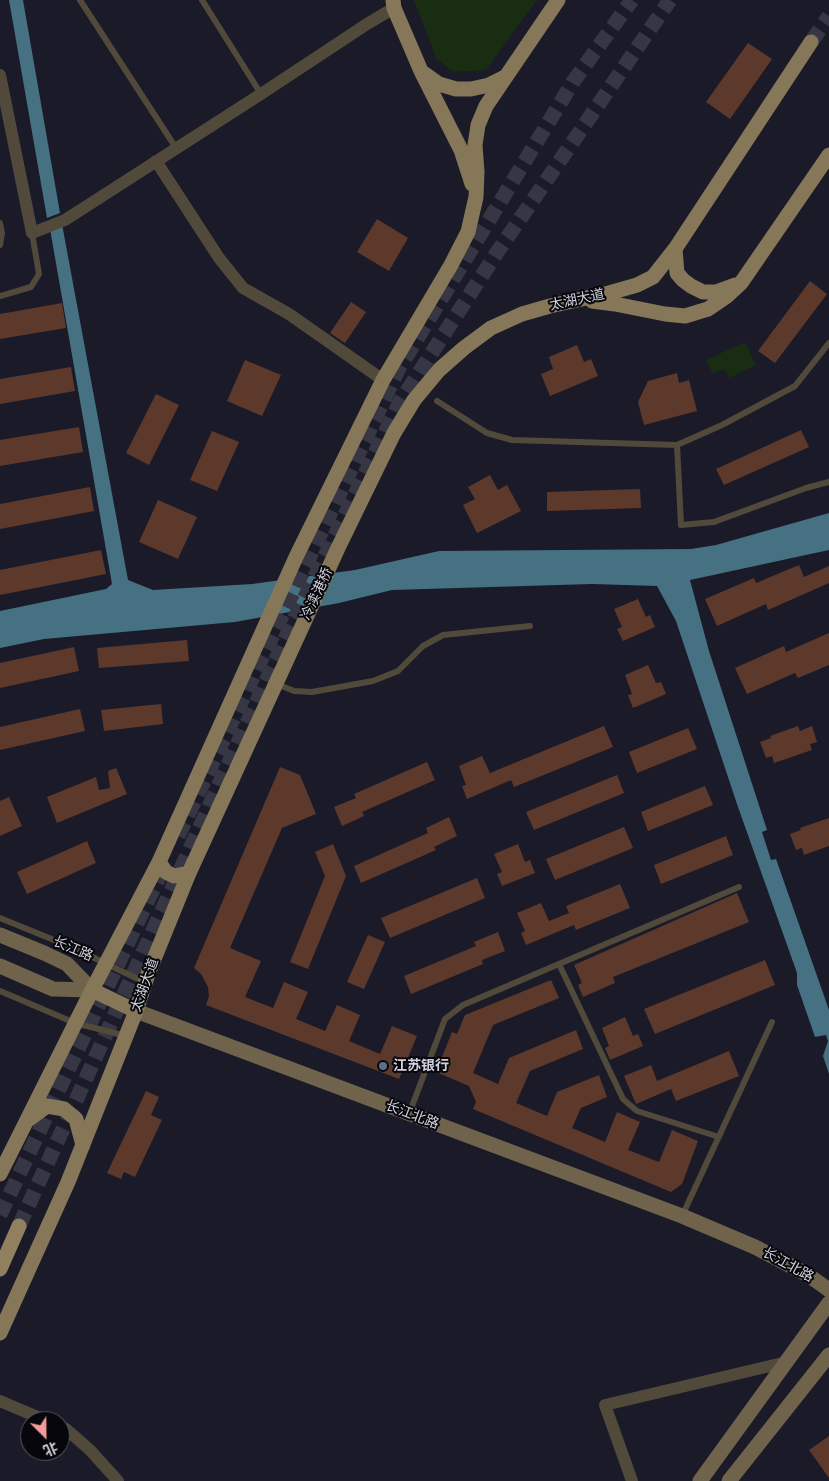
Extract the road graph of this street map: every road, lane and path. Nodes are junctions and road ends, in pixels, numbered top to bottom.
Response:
1 (80, 0) edge
2 (202, 0) edge
3 (558, 0) edge
4 (394, 4) edge
5 (811, 42) tunnel mouth
6 (421, 71) junction
7 (0, 75) edge
8 (505, 77) junction
9 (262, 94) junction
10 (176, 148) junction
11 (829, 154) edge
12 (156, 161) junction
13 (476, 197) junction
14 (0, 223) edge
15 (32, 233) junction
16 (0, 245) edge
17 (675, 249) junction
18 (741, 283) junction
19 (0, 296) edge
20 (580, 300) junction
21 (829, 343) edge
22 (383, 380) junction
23 (437, 401) dead end
24 (677, 445) junction
25 (829, 482) edge
26 (338, 548) joint
27 (530, 626) dead end
28 (296, 640) joint
29 (276, 683) junction
30 (159, 862) junction
31 (189, 873) junction
32 (740, 887) dead end
33 (0, 918) edge
34 (0, 935) edge
35 (106, 963) junction
36 (559, 964) junction
37 (0, 966) edge
38 (145, 982) junction
39 (92, 990) junction
40 (0, 991) edge
41 (136, 1011) junction
42 (772, 1022) dead end
43 (75, 1023) junction
44 (126, 1036) junction
45 (409, 1114) junction
46 (26, 1121) junction
47 (719, 1137) junction
48 (83, 1145) junction
49 (0, 1174) edge
50 (682, 1216) junction
51 (19, 1226) tunnel mouth
52 (0, 1269) edge
53 (829, 1290) edge
54 (829, 1303) edge
55 (0, 1333) edge
56 (829, 1355) edge
57 (787, 1362) junction
58 (0, 1401) edge
59 (24, 1411) edge
60 (70, 1432) edge
61 (118, 1481) edge
62 (632, 1481) edge
63 (700, 1481) edge
64 (729, 1481) edge

1 - 10 lane
2 - 9 lane
3 - 8 main road
4 - 6 main road
4 - 9 street
5 - 17 main road, 太湖大道
6 - 8 main road
6 - 13 main road
7 - 15 street
8 - 13 main road
9 - 10 street
10 - 12 street
11 - 18 main road
12 - 15 street
12 - 22 street
13 - 22 main road
14 - 16 lane
15 - 19 lane
17 - 18 main road
17 - 20 main road, 太湖大道
18 - 20 main road
20 - 26 main road, 太湖大道
21 - 24 lane
22 - 30 main road
23 - 24 lane
24 - 25 lane
26 - 28 main road, 冷渎港桥
27 - 29 lane
28 - 29 main road, 太湖大道
29 - 31 main road, 太湖大道
30 - 31 main road
30 - 35 main road
31 - 38 main road, 太湖大道
32 - 36 lane
33 - 35 lane, 长江路
34 - 39 main road, 长江北路
35 - 38 lane, 长江路
35 - 39 main road
36 - 45 lane
36 - 47 lane
37 - 39 main road
38 - 41 main road, 太湖大道
39 - 41 main road, 长江北路
39 - 43 main road
40 - 43 lane
41 - 44 main road, 太湖大道
41 - 45 main road, 长江北路
42 - 47 lane
43 - 44 lane
43 - 46 main road
44 - 48 main road, 太湖大道
45 - 50 main road, 长江北路
46 - 48 main road
46 - 49 main road
47 - 50 lane
48 - 55 main road, 太湖大道
50 - 53 main road, 长江北路
51 - 52 highway
54 - 57 main road
56 - 64 main road
57 - 62 street
57 - 63 main road
58 - 59 street
60 - 61 street

